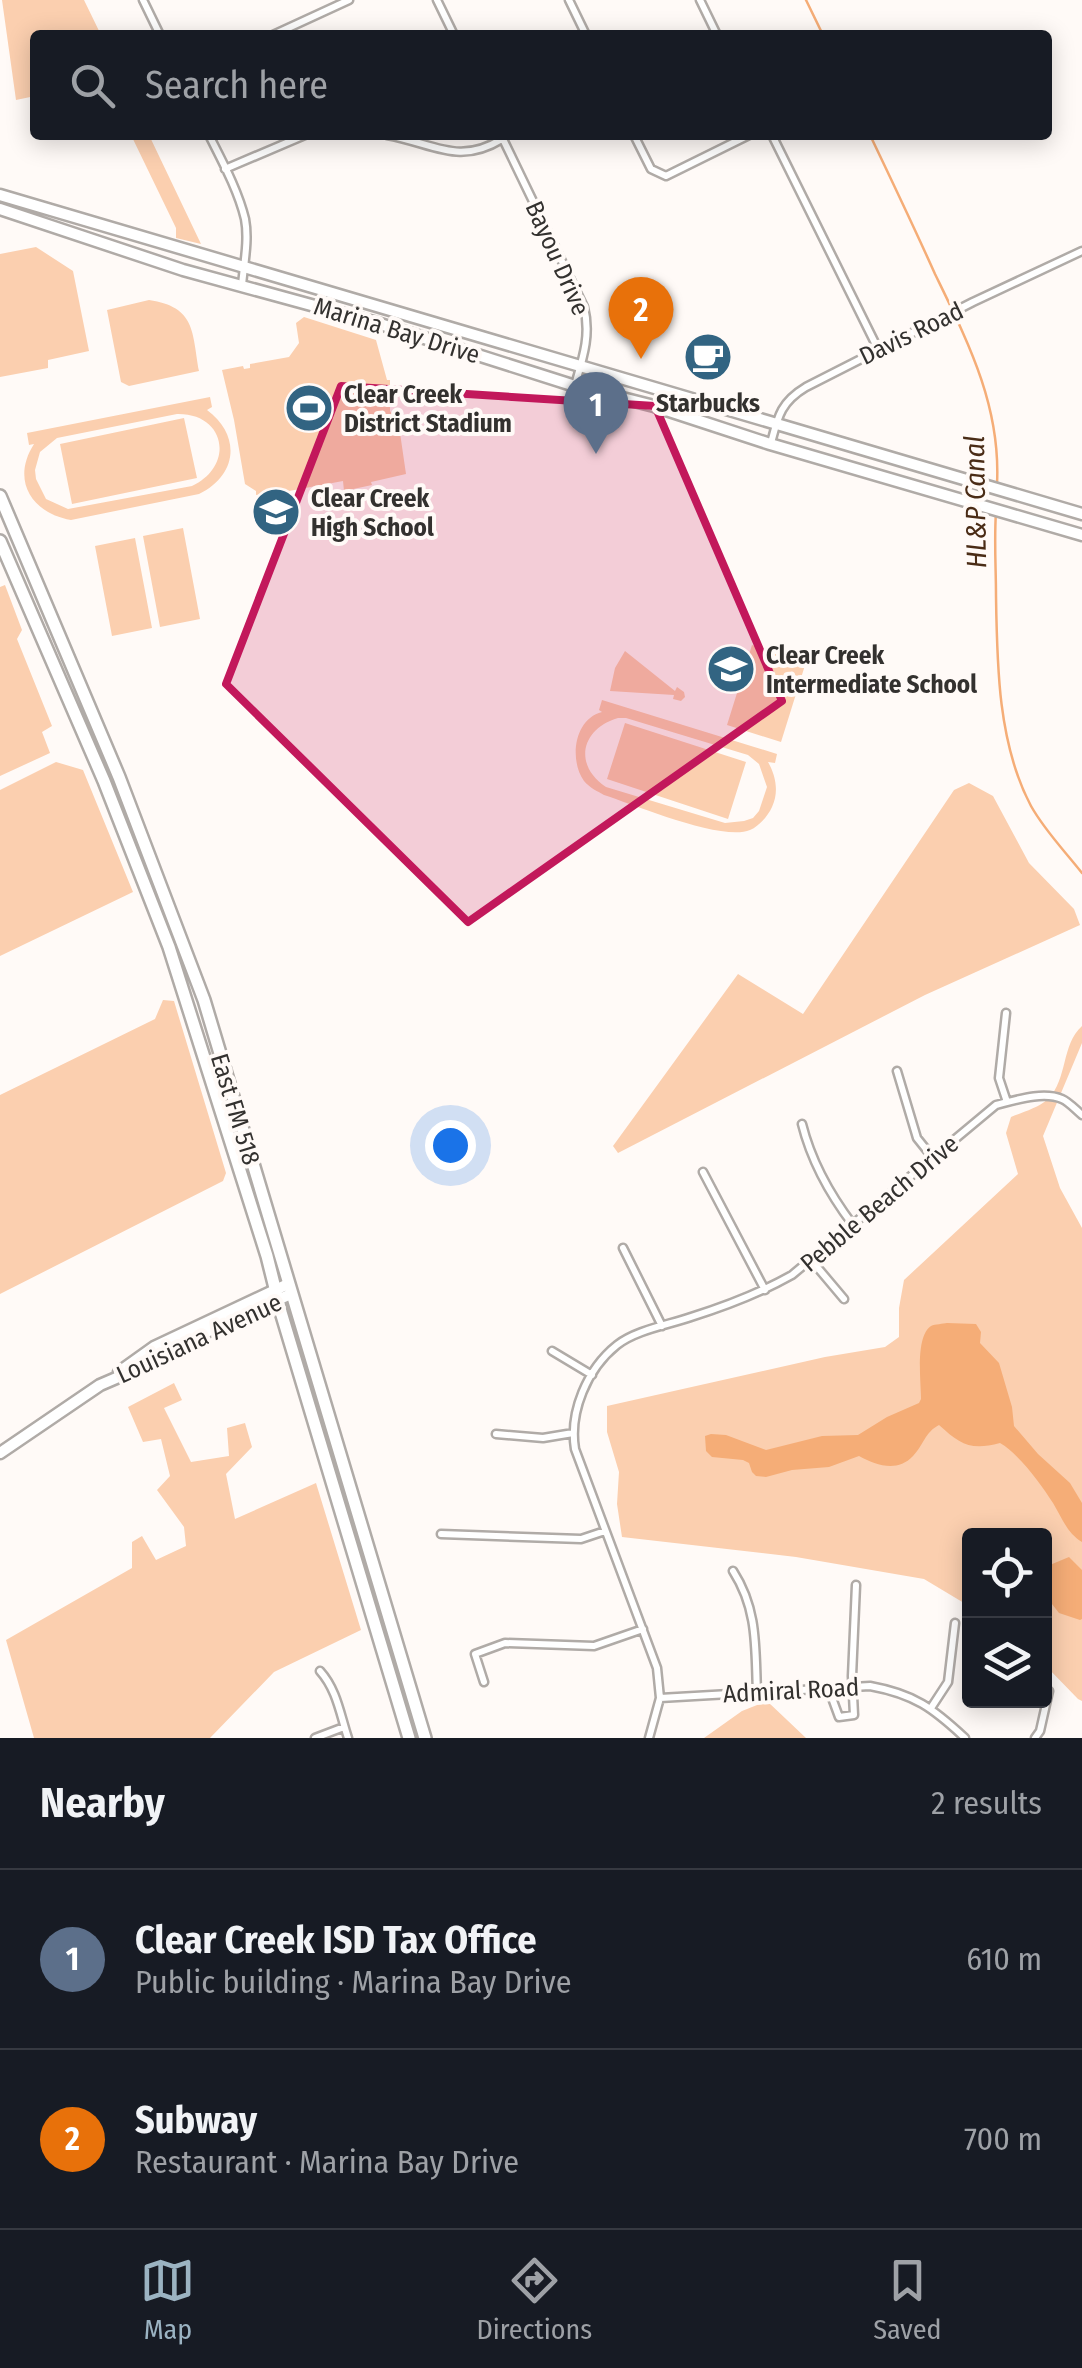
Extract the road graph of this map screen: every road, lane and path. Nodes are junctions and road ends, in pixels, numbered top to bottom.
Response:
1 (143, 0) edge
2 (349, 0) edge
3 (437, 0) edge
4 (569, 0) edge
5 (700, 0) edge
6 (158, 30) edge
7 (284, 30) edge
8 (452, 30) edge
9 (584, 30) edge
10 (715, 30) edge
11 (211, 140) edge
12 (292, 140) edge
13 (405, 140) edge
14 (498, 140) edge
15 (503, 140) edge
16 (636, 140) edge
17 (739, 140) edge
18 (774, 140) edge
19 (225, 168) junction
20 (0, 194) edge
21 (0, 209) edge
22 (1082, 252) edge
23 (244, 267) junction
24 (242, 285) junction
25 (383, 308) junction
26 (378, 323) junction
27 (496, 342) junction
28 (878, 349) junction
29 (491, 358) junction
30 (580, 367) junction
31 (575, 386) junction
32 (662, 390) junction
33 (700, 403) junction
34 (654, 406) junction
35 (696, 419) junction
36 (776, 425) junction
37 (770, 444) junction
38 (916, 464) junction
39 (911, 486) junction
40 (1, 503) edge
41 (1082, 514) edge
42 (1082, 535) edge
43 (0, 541) edge
44 (72, 666) junction
45 (58, 674) junction
46 (119, 777) junction
47 (104, 781) junction
48 (152, 860) junction
49 (136, 865) junction
50 (204, 1000) junction
51 (188, 1006) junction
52 (1006, 1013) dead end
53 (897, 1072) dead end
54 (1007, 1102) junction
55 (1082, 1115) edge
56 (802, 1124) dead end
57 (246, 1140) junction
58 (230, 1144) junction
59 (933, 1158) junction
60 (703, 1172) dead end
61 (853, 1226) junction
62 (623, 1248) dead end
63 (812, 1260) junction
64 (290, 1289) junction
65 (765, 1290) junction
66 (276, 1295) junction
67 (844, 1299) dead end
68 (662, 1326) junction
69 (552, 1350) dead end
70 (592, 1375) junction
71 (333, 1434) junction
72 (496, 1434) dead end
73 (573, 1434) junction
74 (319, 1438) junction
75 (0, 1453) edge
76 (605, 1531) junction
77 (441, 1534) dead end
78 (733, 1571) dead end
79 (856, 1585) dead end
80 (955, 1623) dead end
81 (643, 1629) junction
82 (320, 1671) dead end
83 (484, 1682) dead end
84 (854, 1686) junction
85 (828, 1688) junction
86 (757, 1692) junction
87 (660, 1698) junction
88 (931, 1708) junction
89 (1045, 1708) edge
90 (344, 1727) junction
91 (315, 1738) edge
92 (348, 1738) edge
93 (409, 1738) edge
94 (425, 1738) edge
95 (649, 1738) edge
96 (965, 1738) edge
97 (1035, 1738) edge

1 - 6 street
2 - 7 street
3 - 8 street
4 - 9 street
5 - 10 street
11 - 19 street
12 - 19 street
13 - 14 street
15 - 30 street, Bayou Drive
16 - 17 street
18 - 28 street
19 - 23 street
20 - 23 main road, Marina Bay Drive
21 - 24 main road, Marina Bay Drive
22 - 28 street, Davis Road
23 - 24 street
23 - 25 main road, Marina Bay Drive
24 - 26 main road, Marina Bay Drive
25 - 26 main road
25 - 27 main road, Marina Bay Drive
26 - 29 main road, Marina Bay Drive
27 - 29 main road
27 - 30 main road, Marina Bay Drive
28 - 36 street, Davis Road
29 - 31 main road, Marina Bay Drive
30 - 31 street, Bayou Drive
30 - 32 main road, Marina Bay Drive
31 - 34 main road, Marina Bay Drive
32 - 33 main road, Marina Bay Drive
32 - 34 main road
33 - 35 main road
33 - 36 main road, Marina Bay Drive
34 - 35 main road, Marina Bay Drive
35 - 37 main road, Marina Bay Drive
36 - 37 street, Davis Road
36 - 38 main road, Marina Bay Drive
37 - 39 main road, Marina Bay Drive
38 - 39 main road
38 - 41 main road, Marina Bay Drive
39 - 42 main road, Marina Bay Drive
40 - 44 main road, East FM 518
43 - 45 main road, East FM 518
44 - 45 main road
44 - 46 main road, East FM 518
45 - 47 main road, East FM 518
46 - 47 main road
46 - 48 main road, East FM 518
47 - 49 main road, East FM 518
48 - 49 main road
48 - 50 main road, East FM 518
49 - 51 main road, East FM 518
50 - 51 main road
50 - 57 main road, East FM 518
51 - 58 main road, East FM 518
52 - 54 street
53 - 59 street
54 - 55 street
54 - 59 street, Pebble Beach Drive
56 - 61 street
57 - 58 main road
57 - 64 main road, East FM 518
58 - 66 main road, East FM 518
59 - 61 street, Pebble Beach Drive
60 - 65 street
61 - 63 street, Pebble Beach Drive
62 - 68 street
63 - 65 street, Pebble Beach Drive
63 - 67 street
64 - 66 main road, Louisiana Avenue
64 - 71 main road, East FM 518
65 - 68 street, Pebble Beach Drive
66 - 74 main road, East FM 518
66 - 75 main road, Louisiana Avenue
68 - 70 street, Pebble Beach Drive
69 - 70 street
70 - 73 street, Pebble Beach Drive
71 - 74 main road
71 - 94 main road, East FM 518
72 - 73 street
73 - 76 street
74 - 93 main road, East FM 518
76 - 77 street
76 - 81 street
78 - 86 street
79 - 84 street
80 - 88 street
81 - 83 street
81 - 87 street
82 - 90 street
84 - 85 street, Admiral Road
84 - 85 street
84 - 88 street, Admiral Road
85 - 86 street, Admiral Road
86 - 87 street, Admiral Road
87 - 95 street
88 - 96 street, Admiral Road
89 - 97 street
90 - 91 street
90 - 92 street

